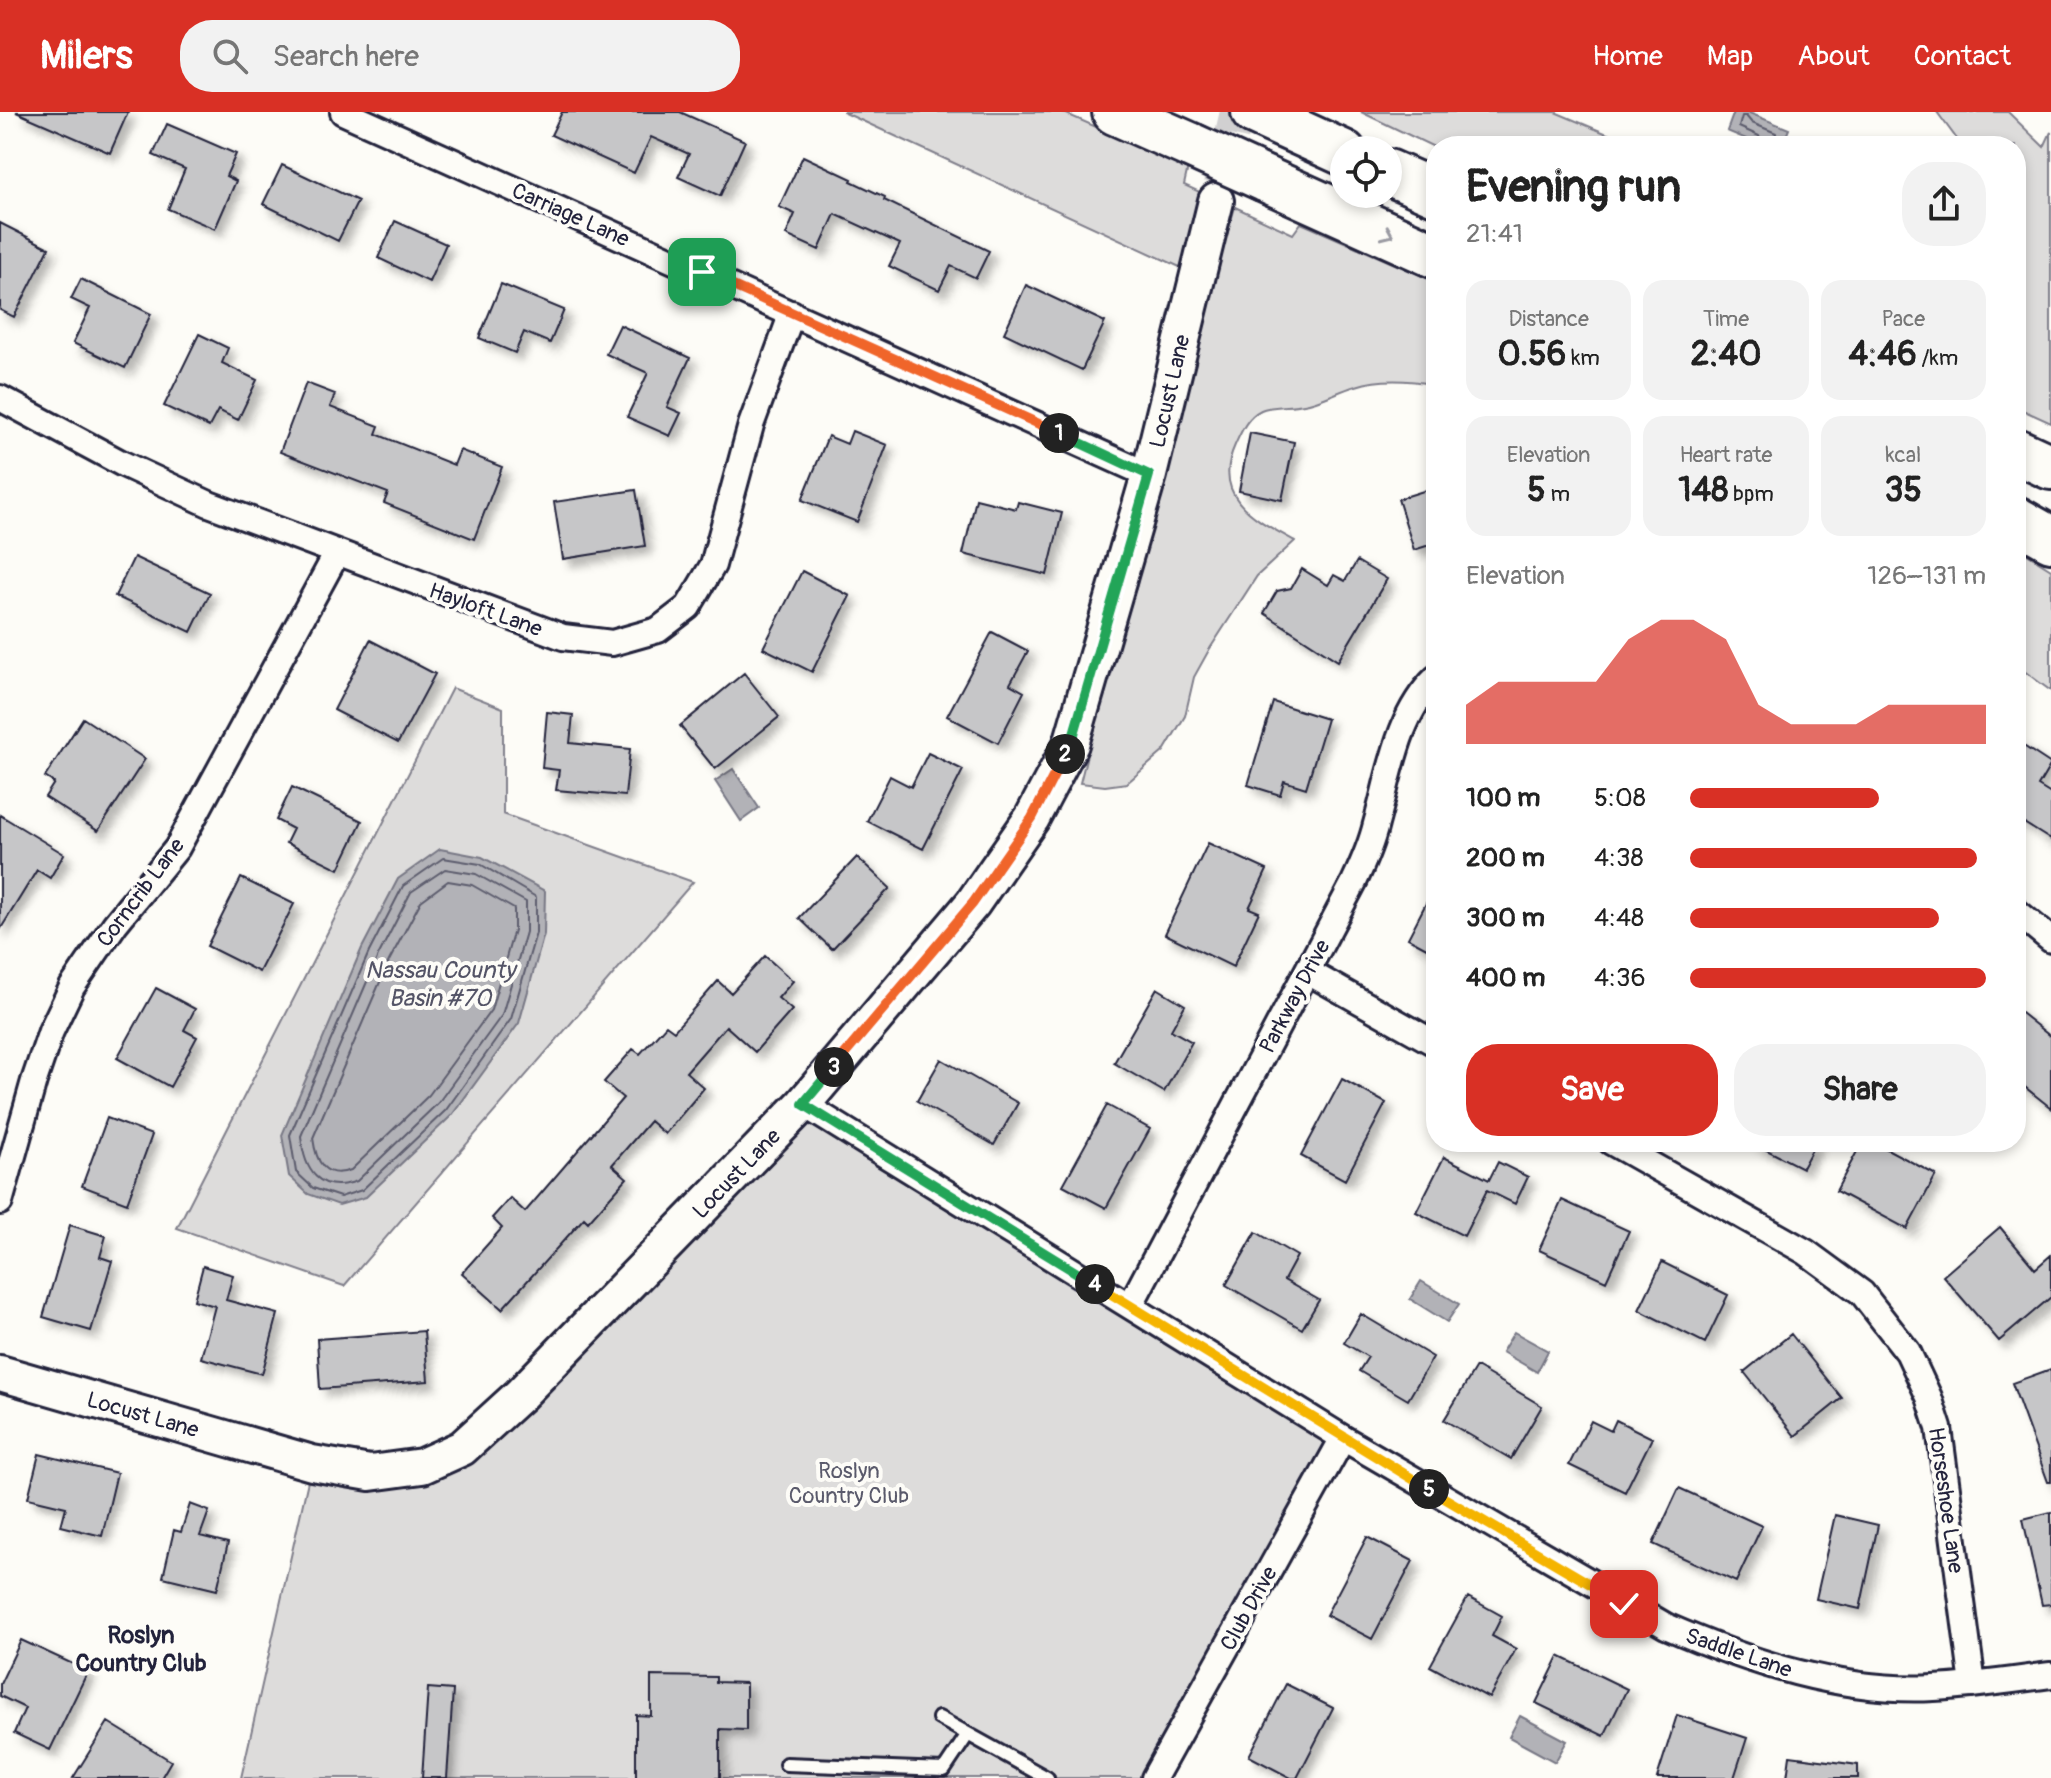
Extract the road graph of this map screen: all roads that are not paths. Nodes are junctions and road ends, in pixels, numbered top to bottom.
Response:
1 (343, 112) edge
2 (1115, 112) edge
3 (1266, 117) edge
4 (1330, 147) edge
5 (1402, 178) edge
6 (1426, 189) edge
7 (1216, 201) tunnel mouth
8 (1426, 251) edge
9 (792, 313) junction
10 (0, 398) edge
11 (2026, 456) edge
12 (2051, 467) edge
13 (1149, 475) junction
14 (2026, 525) edge
15 (2051, 539) edge
16 (337, 553) junction
17 (1426, 690) edge
18 (2026, 919) edge
19 (2051, 940) edge
20 (1308, 972) junction
21 (1426, 1038) edge
22 (803, 1104) junction
23 (1629, 1152) edge
24 (0, 1202) edge
25 (1130, 1306) junction
26 (0, 1373) edge
27 (1343, 1438) junction
28 (2051, 1675) edge
29 (1973, 1685) junction
30 (939, 1718) dead end
31 (968, 1734) junction
32 (786, 1764) dead end
33 (1047, 1778) edge
34 (1154, 1778) edge

1 - 9 street, Carriage Lane
2 -> 8 highway, bridge
3 - 4 highway
5 - 6 highway
7 - 13 street, Locust Lane
9 - 13 street, Carriage Lane
9 - 16 street, Hayloft Lane
10 - 16 street, Hayloft Lane
11 - 12 highway
13 - 22 street, Locust Lane
14 - 15 highway
16 - 24 street, Corncrib Lane
17 - 20 street, Parkway Drive
18 - 19 street
20 - 21 street
20 - 25 street, Parkway Drive
22 - 25 street, Saddle Lane
22 - 26 street, Locust Lane
23 - 29 street, Horseshoe Lane
25 - 27 street, Saddle Lane
27 - 29 street, Saddle Lane
27 - 34 street, Club Drive
28 - 29 street, Saddle Lane
30 - 31 lane
31 - 32 lane
31 - 33 lane

